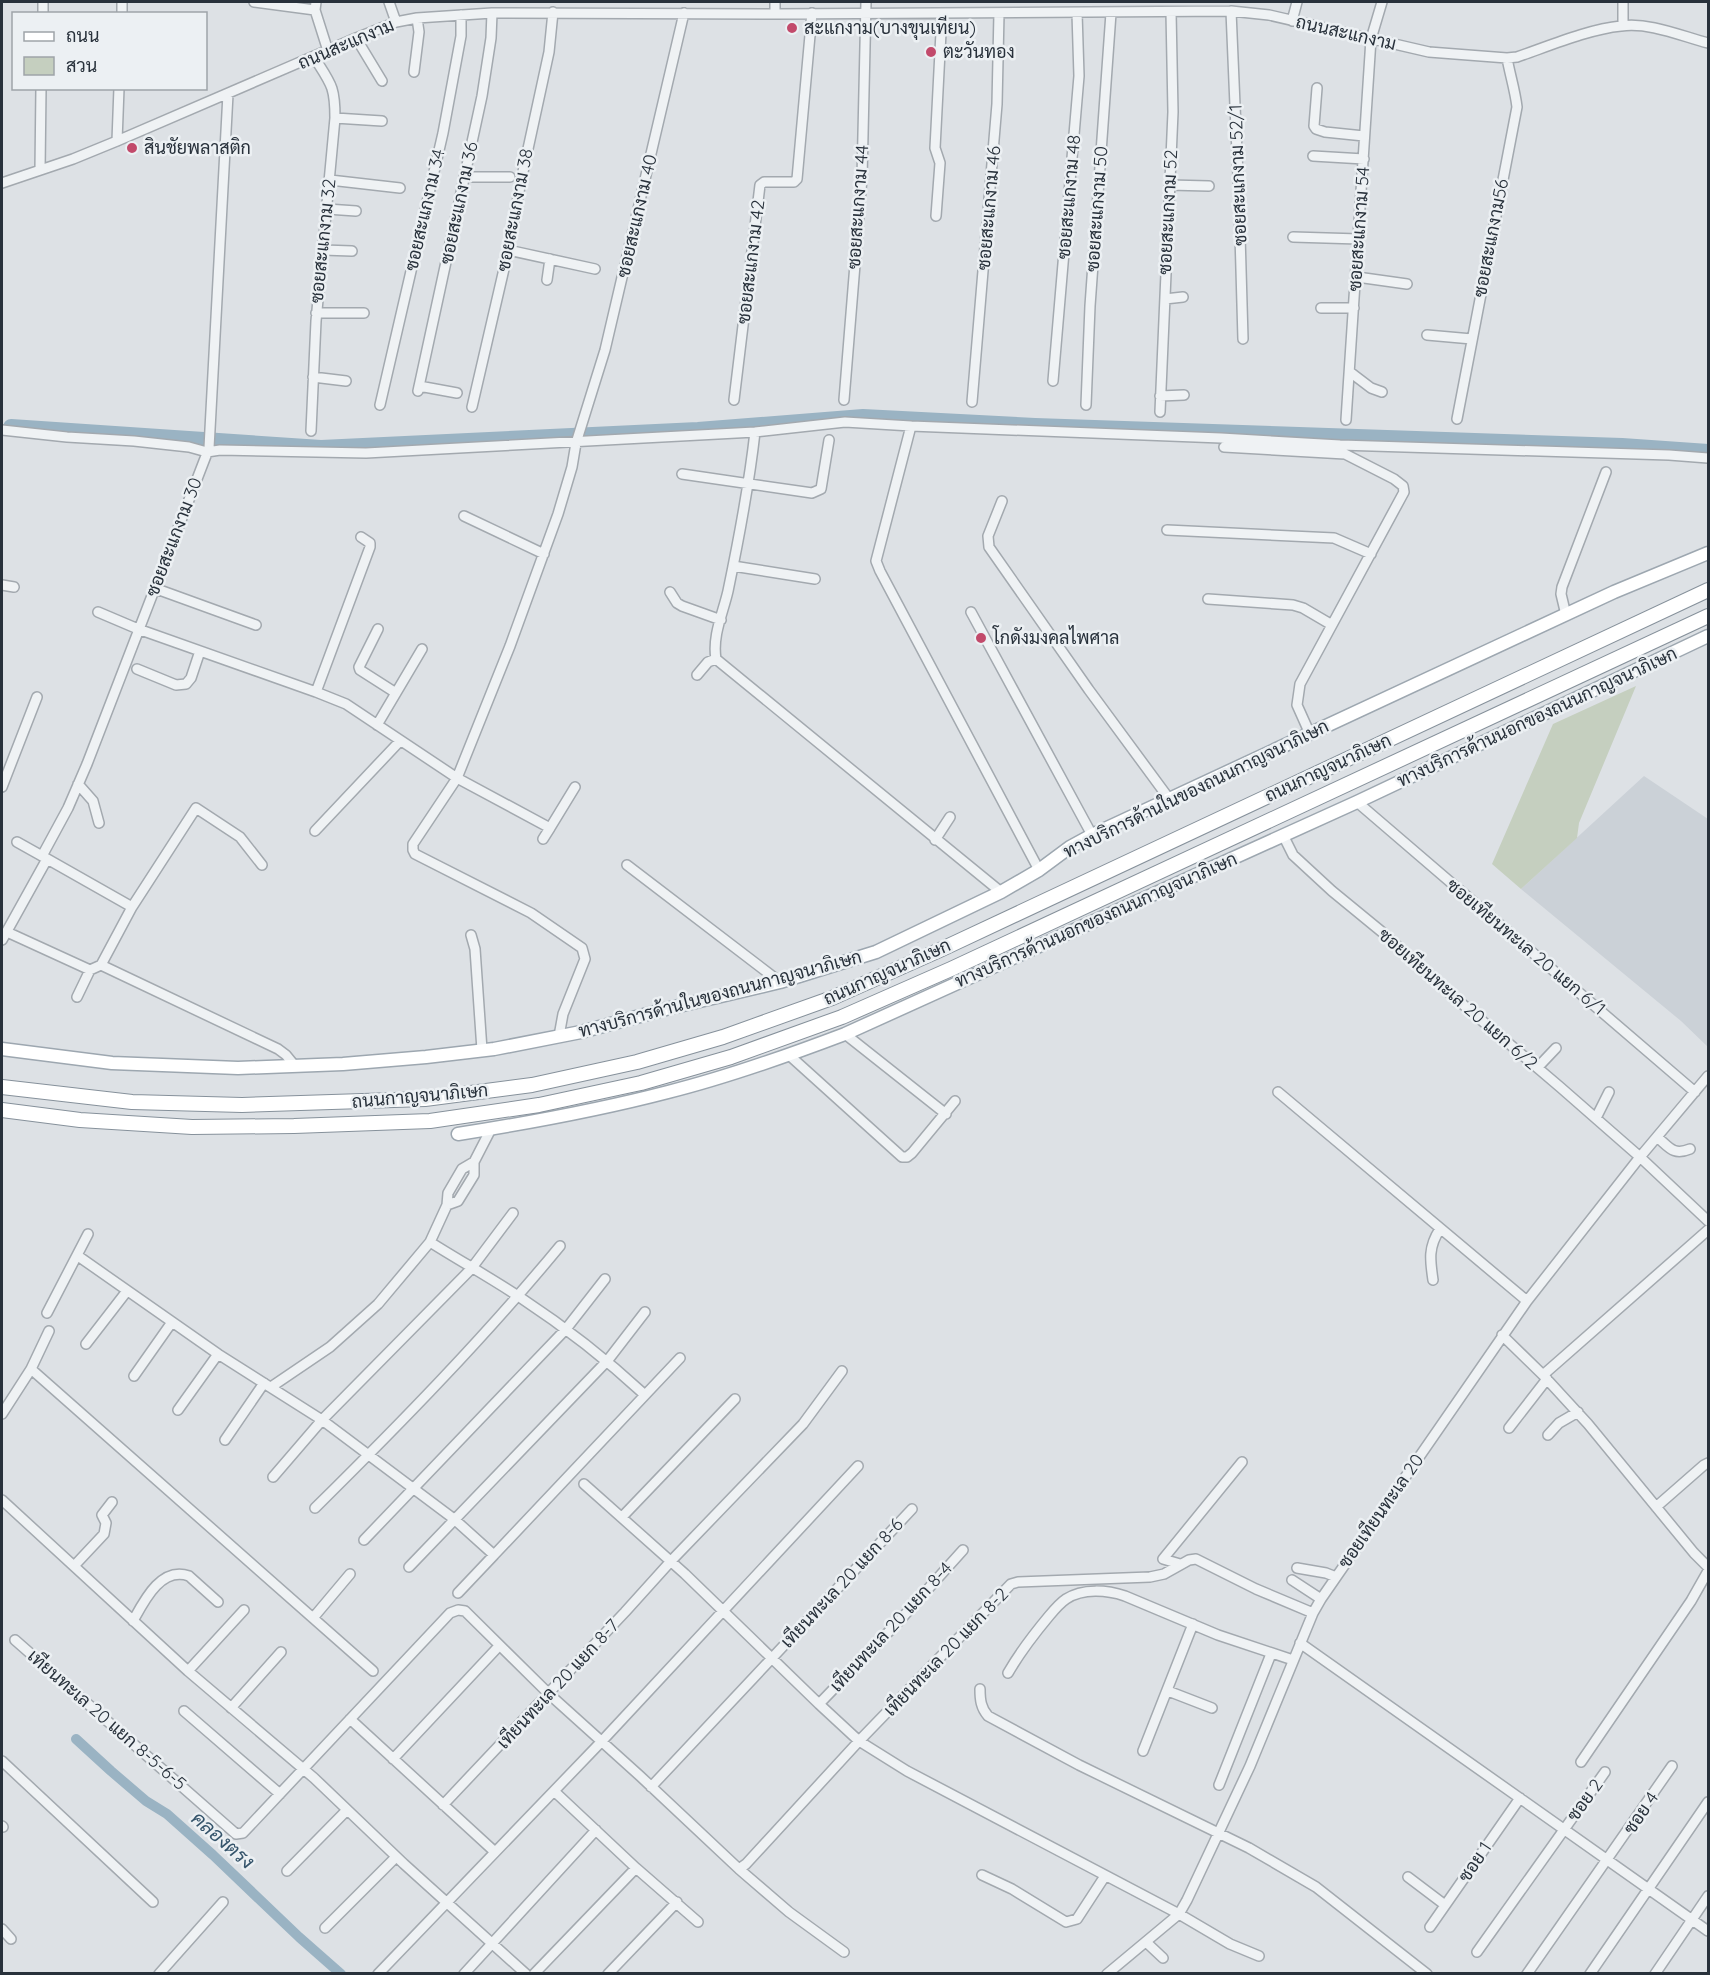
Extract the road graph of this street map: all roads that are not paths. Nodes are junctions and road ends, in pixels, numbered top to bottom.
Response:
1 (254, 2) edge
2 (389, 2) edge
3 (505, 2) edge
4 (623, 2) edge
5 (701, 2) edge
6 (776, 2) edge
7 (866, 2) edge
8 (972, 2) edge
9 (1084, 2) edge
10 (1297, 2) edge
11 (1382, 2) edge
12 (1623, 2) edge
13 (315, 6) edge
14 (1185, 7) edge
15 (1208, 7) edge
16 (553, 12) junction
17 (700, 12) junction
18 (1171, 12) junction
19 (1231, 12) junction
20 (492, 13) junction
21 (503, 13) junction
22 (622, 13) junction
23 (684, 13) junction
24 (812, 13) junction
25 (865, 13) junction
26 (942, 13) junction
27 (971, 13) junction
28 (999, 13) junction
29 (1080, 13) junction
30 (1111, 13) junction
31 (775, 14) junction
32 (461, 15) junction
33 (417, 18) junction
34 (1292, 21) junction
35 (396, 22) junction
36 (1623, 25) junction
37 (356, 38) junction
38 (1371, 39) junction
39 (1708, 43) edge
40 (328, 51) junction
41 (314, 57) junction
42 (1507, 58) junction
43 (414, 72) dead end
44 (382, 81) dead end
45 (1317, 88) dead end
46 (41, 90) edge
47 (119, 90) edge
48 (228, 94) junction
49 (335, 118) junction
50 (382, 122) dead end
51 (1364, 136) junction
52 (117, 141) junction
53 (1313, 156) dead end
54 (1364, 159) junction
55 (40, 170) junction
56 (464, 177) junction
57 (510, 177) dead end
58 (330, 180) junction
59 (2, 183) edge
60 (1169, 185) junction
61 (1209, 186) dead end
62 (400, 188) dead end
63 (327, 209) junction
64 (356, 212) dead end
65 (936, 216) dead end
66 (1293, 237) dead end
67 (1359, 239) junction
68 (323, 250) junction
69 (508, 250) junction
70 (352, 251) dead end
71 (550, 259) junction
72 (595, 269) dead end
73 (1357, 277) junction
74 (547, 280) dead end
75 (1407, 284) dead end
76 (1183, 297) dead end
77 (1165, 298) junction
78 (1320, 308) dead end
79 (1354, 308) junction
80 (316, 313) junction
81 (364, 313) dead end
82 (1427, 335) dead end
83 (1243, 339) dead end
84 (1472, 339) junction
85 (1350, 372) junction
86 (313, 376) junction
87 (346, 381) dead end
88 (1053, 381) dead end
89 (1382, 392) dead end
90 (458, 393) dead end
91 (1184, 395) dead end
92 (1160, 396) junction
93 (734, 400) dead end
94 (844, 400) dead end
95 (972, 402) dead end
96 (380, 405) dead end
97 (1086, 405) dead end
98 (472, 407) dead end
99 (1160, 412) dead end
100 (1457, 419) dead end
101 (1346, 420) dead end
102 (911, 426) junction
103 (2, 430) edge
104 (311, 430) dead end
105 (755, 432) junction
106 (829, 440) dead end
107 (576, 443) junction
108 (1224, 447) dead end
109 (208, 450) junction
110 (1708, 458) edge
111 (1606, 472) dead end
112 (682, 474) dead end
113 (749, 483) junction
114 (1002, 501) dead end
115 (464, 516) dead end
116 (1167, 530) dead end
117 (361, 537) dead end
118 (1708, 543) edge
119 (1708, 553) edge
120 (544, 554) junction
121 (1371, 554) junction
122 (1708, 559) edge
123 (733, 566) junction
124 (815, 579) dead end
125 (2, 585) edge
126 (14, 587) dead end
127 (154, 588) junction
128 (1708, 590) edge
129 (670, 592) dead end
130 (1614, 592) junction
131 (1208, 599) dead end
132 (98, 612) dead end
133 (971, 612) dead end
134 (1566, 615) junction
135 (1708, 616) edge
136 (721, 620) junction
137 (256, 625) dead end
138 (1332, 625) junction
139 (138, 629) junction
140 (378, 629) dead end
141 (1708, 636) edge
142 (422, 649) dead end
143 (200, 651) junction
144 (716, 659) junction
145 (137, 669) dead end
146 (697, 675) dead end
147 (316, 692) junction
148 (396, 693) junction
149 (37, 697) dead end
150 (377, 725) junction
151 (1310, 734) junction
152 (400, 741) junction
153 (457, 777) junction
154 (78, 784) junction
155 (2, 787) edge
156 (575, 787) dead end
157 (1170, 800) junction
158 (1357, 802) junction
159 (950, 817) dead end
160 (99, 824) dead end
161 (550, 828) junction
162 (315, 831) dead end
163 (1092, 835) junction
164 (1283, 835) junction
165 (543, 839) dead end
166 (935, 840) junction
167 (17, 843) dead end
168 (45, 858) junction
169 (262, 865) dead end
170 (627, 865) dead end
171 (1039, 870) junction
172 (1002, 892) junction
173 (132, 908) junction
174 (471, 935) dead end
175 (4, 936) edge
176 (100, 965) junction
177 (90, 970) junction
178 (780, 982) junction
179 (77, 997) dead end
180 (845, 1034) junction
181 (560, 1036) junction
182 (1556, 1048) dead end
183 (2, 1049) edge
184 (483, 1050) junction
185 (789, 1055) junction
186 (295, 1066) junction
187 (1538, 1067) junction
188 (1708, 1076) edge
189 (2, 1086) edge
190 (1278, 1092) dead end
191 (1609, 1092) dead end
192 (1695, 1092) junction
193 (955, 1101) dead end
194 (2, 1110) edge
195 (946, 1114) junction
196 (1596, 1118) junction
197 (491, 1129) junction
198 (458, 1134) dead end
199 (1657, 1137) junction
200 (1689, 1149) dead end
201 (1640, 1157) junction
202 (513, 1213) dead end
203 (1708, 1221) edge
204 (1440, 1229) junction
205 (1708, 1230) edge
206 (88, 1234) dead end
207 (430, 1242) junction
208 (560, 1246) dead end
209 (78, 1257) junction
210 (471, 1269) junction
211 (605, 1279) dead end
212 (1433, 1280) dead end
213 (128, 1291) junction
214 (519, 1296) junction
215 (1527, 1301) junction
216 (645, 1312) dead end
217 (46, 1313) dead end
218 (172, 1322) junction
219 (566, 1329) junction
220 (49, 1331) dead end
221 (1502, 1335) junction
222 (86, 1344) dead end
223 (218, 1354) junction
224 (680, 1358) dead end
225 (608, 1360) junction
226 (31, 1369) junction
227 (842, 1371) dead end
228 (134, 1376) dead end
229 (1545, 1377) junction
230 (267, 1385) junction
231 (645, 1395) junction
232 (735, 1399) dead end
233 (178, 1410) dead end
234 (1578, 1412) junction
235 (2, 1414) edge
236 (322, 1420) junction
237 (1509, 1428) dead end
238 (1548, 1434) dead end
239 (225, 1440) dead end
240 (369, 1455) junction
241 (1242, 1462) dead end
242 (1708, 1463) edge
243 (858, 1466) dead end
244 (273, 1477) dead end
245 (584, 1484) dead end
246 (413, 1487) junction
247 (2, 1500) edge
248 (112, 1502) dead end
249 (315, 1508) dead end
250 (1656, 1508) junction
251 (912, 1509) dead end
252 (622, 1517) junction
253 (454, 1519) junction
254 (364, 1540) dead end
255 (963, 1550) dead end
256 (494, 1555) junction
257 (671, 1561) junction
258 (1180, 1564) junction
259 (74, 1566) junction
260 (409, 1567) dead end
261 (1297, 1568) dead end
262 (1708, 1569) edge
263 (350, 1574) dead end
264 (1336, 1577) junction
265 (1292, 1580) dead end
266 (458, 1593) dead end
267 (1321, 1599) junction
268 (218, 1602) dead end
269 (244, 1610) dead end
270 (723, 1612) junction
271 (1313, 1613) junction
272 (313, 1618) junction
273 (133, 1621) junction
274 (1193, 1624) junction
275 (15, 1640) dead end
276 (1300, 1643) junction
277 (499, 1646) junction
278 (281, 1652) dead end
279 (1271, 1654) junction
280 (773, 1658) junction
281 (1293, 1660) junction
282 (188, 1671) junction
283 (373, 1671) dead end
284 (1008, 1673) dead end
285 (980, 1689) dead end
286 (1168, 1691) junction
287 (549, 1694) junction
288 (819, 1704) junction
289 (231, 1708) junction
290 (1212, 1708) dead end
291 (184, 1711) dead end
292 (350, 1719) junction
293 (602, 1741) junction
294 (859, 1741) junction
295 (1143, 1752) dead end
296 (393, 1760) junction
297 (2, 1761) edge
298 (1581, 1762) dead end
299 (1672, 1766) dead end
300 (303, 1769) junction
301 (1605, 1772) dead end
302 (1220, 1785) dead end
303 (651, 1786) junction
304 (554, 1791) junction
305 (280, 1794) junction
306 (1520, 1798) junction
307 (1708, 1802) edge
308 (442, 1805) junction
309 (347, 1810) junction
310 (1564, 1829) junction
311 (596, 1830) junction
312 (1219, 1833) junction
313 (495, 1852) junction
314 (396, 1857) junction
315 (1609, 1859) junction
316 (636, 1868) junction
317 (739, 1869) junction
318 (287, 1871) dead end
319 (982, 1875) dead end
320 (1105, 1876) junction
321 (1408, 1877) dead end
322 (1649, 1889) junction
323 (1708, 1896) edge
324 (153, 1902) dead end
325 (223, 1902) dead end
326 (447, 1902) junction
327 (677, 1902) junction
328 (1445, 1905) junction
329 (1179, 1914) junction
330 (1692, 1920) junction
331 (698, 1922) dead end
332 (1430, 1927) dead end
333 (325, 1928) dead end
334 (2, 1929) edge
335 (1708, 1931) edge
336 (11, 1939) dead end
337 (1146, 1942) junction
338 (492, 1943) junction
339 (1477, 1952) dead end
340 (844, 1953) dead end
341 (1259, 1956) dead end
342 (1162, 1958) dead end
343 (159, 1974) edge
344 (378, 1974) edge
345 (464, 1974) edge
346 (526, 1974) edge
347 (534, 1974) edge
348 (608, 1974) edge
349 (1107, 1974) edge
350 (1427, 1974) edge
351 (1527, 1974) edge
352 (1590, 1974) edge
353 (1654, 1974) edge

1 - 13 street
2 - 35 street
3 - 21 street
4 - 22 street
5 - 17 street
6 - 31 street
7 - 25 street, ซอยสะแกงาม 44
8 - 27 street
9 - 29 street, ซอยสะแกงาม 48
10 - 34 street
11 - 38 street, ซอยสะแกงาม 54
12 - 36 street
13 - 40 street
14 - 15 street, ถนนสะแกงาม
14 - 18 street, ถนนสะแกงาม
15 - 19 street, ถนนสะแกงาม
16 - 21 street, ถนนสะแกงาม
16 - 22 street, ถนนสะแกงาม
16 - 69 street, ซอยสะแกงาม 38
17 - 23 street, ถนนสะแกงาม
17 - 31 street, ถนนสะแกงาม
18 - 30 street, ถนนสะแกงาม
18 - 60 street, ซอยสะแกงาม 52
19 - 34 street, ถนนสะแกงาม
19 - 83 street, ซอยสะแกงาม 52/1
20 - 21 street, ถนนสะแกงาม
20 - 32 street, ถนนสะแกงาม
20 - 56 street, ซอยสะแกงาม 36
22 - 23 street, ถนนสะแกงาม
23 - 107 street, ซอยสะแกงาม 40
24 - 25 street, ถนนสะแกงาม
24 - 31 street, ถนนสะแกงาม
24 - 93 street, ซอยสะแกงาม 42
25 - 26 street, ถนนสะแกงาม
25 - 94 street, ซอยสะแกงาม 44
26 - 27 street, ถนนสะแกงาม
26 - 65 street
27 - 28 street, ถนนสะแกงาม
28 - 29 street, ถนนสะแกงาม
28 - 95 street, ซอยสะแกงาม 46
29 - 30 street, ถนนสะแกงาม
29 - 88 street, ซอยสะแกงาม 48
30 - 97 street, ซอยสะแกงาม 50
32 - 33 street, ถนนสะแกงาม
32 - 96 street, ซอยสะแกงาม 34
33 - 35 street, ถนนสะแกงาม
33 - 43 street
34 - 38 street, ถนนสะแกงาม
35 - 37 street, ถนนสะแกงาม
36 - 39 street, ถนนสะแกงาม
36 - 42 street, ถนนสะแกงาม
37 - 40 street, ถนนสะแกงาม
37 - 44 street
38 - 42 street, ถนนสะแกงาม
38 - 51 street, ซอยสะแกงาม 54
40 - 41 street, ถนนสะแกงาม
41 - 48 street, ถนนสะแกงาม
41 - 49 street, ซอยสะแกงาม 32
42 - 84 street, ซอยสะแกงาม56
45 - 51 street
46 - 55 street
47 - 52 street
48 - 52 street, ถนนสะแกงาม
48 - 109 street, ซอยสะแกงาม 30
49 - 50 street
49 - 58 street, ซอยสะแกงาม 32
51 - 54 street, ซอยสะแกงาม 54
52 - 55 street, ถนนสะแกงาม
53 - 54 street
54 - 67 street, ซอยสะแกงาม 54
55 - 59 street, ถนนสะแกงาม
56 - 57 street
56 - 90 street, ซอยสะแกงาม 36
58 - 62 street
58 - 63 street, ซอยสะแกงาม 32
60 - 61 street
60 - 77 street, ซอยสะแกงาม 52
63 - 64 street
63 - 68 street, ซอยสะแกงาม 32
66 - 67 street
67 - 73 street, ซอยสะแกงาม 54
68 - 70 street
68 - 80 street, ซอยสะแกงาม 32
69 - 71 street
69 - 98 street, ซอยสะแกงาม 38
71 - 72 street
71 - 74 street
73 - 75 street
73 - 79 street, ซอยสะแกงาม 54
76 - 77 street
77 - 92 street, ซอยสะแกงาม 52
78 - 79 street
79 - 85 street, ซอยสะแกงาม 54
80 - 81 street
80 - 86 street, ซอยสะแกงาม 32
82 - 84 street
84 - 100 street, ซอยสะแกงาม56
85 - 89 street
85 - 101 street, ซอยสะแกงาม 54
86 - 87 street
86 - 104 street, ซอยสะแกงาม 32
91 - 92 street
92 - 99 street, ซอยสะแกงาม 52
102 - 105 street
102 - 110 street
102 - 171 street
103 - 109 street
105 - 107 street
105 - 113 street
106 - 113 street
107 - 109 street
107 - 120 street, ซอยสะแกงาม 40
108 - 121 street
109 - 127 street, ซอยสะแกงาม 30
111 - 134 street
112 - 113 street
113 - 123 street
114 - 157 street
115 - 120 street
116 - 121 street
117 - 147 street
118 - 130 main road
119 - 130 main road, ทางบริการด้านในของถนนกาญจนาภิเษก
120 - 153 street, ซอยสะแกงาม 40
121 - 138 street
122 - 130 main road
123 - 124 street
123 - 136 street
125 - 126 street
127 - 137 street
127 - 139 street, ซอยสะแกงาม 30
128 - 189 highway, ถนนกาญจนาภิเษก
129 - 136 street
130 - 134 main road, ทางบริการด้านในของถนนกาญจนาภิเษก
131 - 138 street
132 - 139 street
133 - 163 street
134 - 151 main road, ทางบริการด้านในของถนนกาญจนาภิเษก
135 - 194 highway, ถนนกาญจนาภิเษก
136 - 144 street
138 - 151 street
139 - 143 street
139 - 154 street, ซอยสะแกงาม 30
140 - 148 street
141 - 158 main road, ทางบริการด้านนอกของถนนกาญจนาภิเษก
142 - 148 street
143 - 145 street
143 - 147 street
144 - 146 street
144 - 166 street
147 - 150 street
148 - 150 street
149 - 155 street
150 - 152 street
151 - 157 main road, ทางบริการด้านในของถนนกาญจนาภิเษก
152 - 153 street
152 - 162 street
153 - 161 street
153 - 181 street, ซอยสะแกงาม 40
154 - 160 street
154 - 168 street, ซอยสะแกงาม 30
156 - 161 street
157 - 163 main road, ทางบริการด้านในของถนนกาญจนาภิเษก
158 - 164 main road, ทางบริการด้านนอกของถนนกาญจนาภิเษก
158 - 192 street, ซอยเทียนทะเล 20 แยก 6/1
159 - 166 street
161 - 165 street
163 - 171 main road, ทางบริการด้านในของถนนกาญจนาภิเษก
164 - 180 main road, ทางบริการด้านนอกของถนนกาญจนาภิเษก
164 - 187 street, ซอยเทียนทะเล 20 แยก 6/2
166 - 172 street
167 - 168 street
168 - 173 street
168 - 175 street, ซอยสะแกงาม 30
169 - 173 street
170 - 178 street
171 - 172 main road, ทางบริการด้านในของถนนกาญจนาภิเษก
172 - 178 main road, ทางบริการด้านในของถนนกาญจนาภิเษก
173 - 176 street
174 - 184 street
175 - 177 street
176 - 177 street
176 - 186 street
177 - 179 street
178 - 181 main road, ทางบริการด้านในของถนนกาญจนาภิเษก
180 - 185 main road, ทางบริการด้านนอกของถนนกาญจนาภิเษก
180 - 195 street
181 - 184 main road, ทางบริการด้านในของถนนกาญจนาภิเษก
182 - 187 street
183 - 186 main road, ทางบริการด้านในของถนนกาญจนาภิเษก
184 - 186 main road, ทางบริการด้านในของถนนกาญจนาภิเษก
185 - 195 street
185 - 197 main road, ทางบริการด้านนอกของถนนกาญจนาภิเษก
187 - 196 street, ซอยเทียนทะเล 20 แยก 6/2
188 - 192 street, ซอยเทียนทะเล 20
190 - 204 street
191 - 196 street
192 - 199 street, ซอยเทียนทะเล 20
193 - 195 street
196 - 201 street, ซอยเทียนทะเล 20 แยก 6/2
197 - 198 main road, ทางบริการด้านนอกของถนนกาญจนาภิเษก
197 - 207 street
199 - 200 street
199 - 201 street, ซอยเทียนทะเล 20
201 - 203 street, ซอยเทียนทะเล 20 แยก 6/2
201 - 215 street, ซอยเทียนทะเล 20
202 - 210 street
204 - 212 street
204 - 215 street
205 - 229 street
206 - 209 street
207 - 210 street
207 - 230 street
208 - 214 street
209 - 213 street
209 - 217 street
210 - 214 street
210 - 236 street
211 - 219 street
213 - 218 street
213 - 222 street
214 - 219 street
214 - 240 street
215 - 221 street, ซอยเทียนทะเล 20
216 - 225 street
218 - 223 street
218 - 228 street
219 - 225 street
219 - 246 street
220 - 226 street
221 - 229 street
221 - 264 street, ซอยเทียนทะเล 20
223 - 230 street
223 - 233 street
224 - 231 street
225 - 231 street
225 - 253 street
226 - 235 street
226 - 272 street
227 - 257 street, เทียนทะเล 20 แยก 8-7
229 - 234 street
229 - 237 street
230 - 236 street
230 - 239 street
231 - 256 street
232 - 252 street
234 - 238 street
234 - 250 street
236 - 240 street
236 - 244 street
240 - 246 street
240 - 249 street
241 - 258 street
242 - 250 street
243 - 270 street
245 - 252 street
246 - 253 street
246 - 254 street
247 - 259 street
248 - 259 street
250 - 262 street
251 - 280 street, เทียนทะเล 20 แยก 8-6
252 - 257 street
253 - 256 street
253 - 260 street
255 - 288 street, เทียนทะเล 20 แยก 8-4
256 - 266 street
257 - 270 street
257 - 287 street, เทียนทะเล 20 แยก 8-7
258 - 271 street, เทียนทะเล 20 แยก 8-2
258 - 294 street, เทียนทะเล 20 แยก 8-2
259 - 273 street
261 - 264 street
262 - 298 street
263 - 272 street
264 - 267 street, ซอยเทียนทะเล 20
265 - 267 street
267 - 271 street, ซอยเทียนทะเล 20
268 - 273 street
269 - 282 street
270 - 280 street
270 - 293 street
271 - 276 street, ซอยเทียนทะเล 20
272 - 283 street
273 - 282 street
274 - 279 street
274 - 284 street
274 - 286 street
275 - 305 street, เทียนทะเล 20 แยก 8-5-6-5
276 - 281 street, ซอยเทียนทะเล 20
276 - 306 street
277 - 287 street
277 - 292 street, เทียนทะเล 20 แยก 8-5-6-5
277 - 296 street
278 - 289 street
279 - 281 street
279 - 302 street
280 - 288 street
280 - 303 street, เทียนทะเล 20 แยก 8-6
281 - 312 street, ซอยเทียนทะเล 20
282 - 289 street
285 - 312 street
286 - 290 street
286 - 295 street
287 - 293 street
287 - 308 street, เทียนทะเล 20 แยก 8-7
288 - 294 street
289 - 300 street
291 - 305 street
292 - 296 street
292 - 300 street, เทียนทะเล 20 แยก 8-5-6-5
293 - 303 street
293 - 304 street
294 - 317 street, เทียนทะเล 20 แยก 8-2
294 - 320 street
296 - 308 street
297 - 324 street
299 - 315 street, ซอย 4
300 - 305 street, เทียนทะเล 20 แยก 8-5-6-5
300 - 309 street
301 - 310 street, ซอย 2
303 - 317 street
304 - 311 street
304 - 313 street
306 - 310 street
306 - 328 street, ซอย 1
307 - 322 street
308 - 313 street
309 - 314 street
309 - 318 street
310 - 315 street
310 - 339 street, ซอย 2
311 - 316 street
311 - 338 street
312 - 329 street, ซอยเทียนทะเล 20
312 - 350 street
313 - 326 street
314 - 326 street
314 - 333 street
315 - 322 street
315 - 351 street, ซอย 4
316 - 327 street
316 - 347 street
317 - 340 street
319 - 320 street
320 - 329 street
321 - 328 street
322 - 330 street
322 - 352 street
323 - 330 street
325 - 343 street
326 - 338 street
326 - 344 street
327 - 331 street
327 - 348 street
328 - 332 street, ซอย 1
329 - 337 street, ซอยเทียนทะเล 20
329 - 341 street
330 - 335 street
330 - 353 street
334 - 336 street
337 - 342 street
337 - 349 street, ซอยเทียนทะเล 20
338 - 345 street
338 - 346 street

